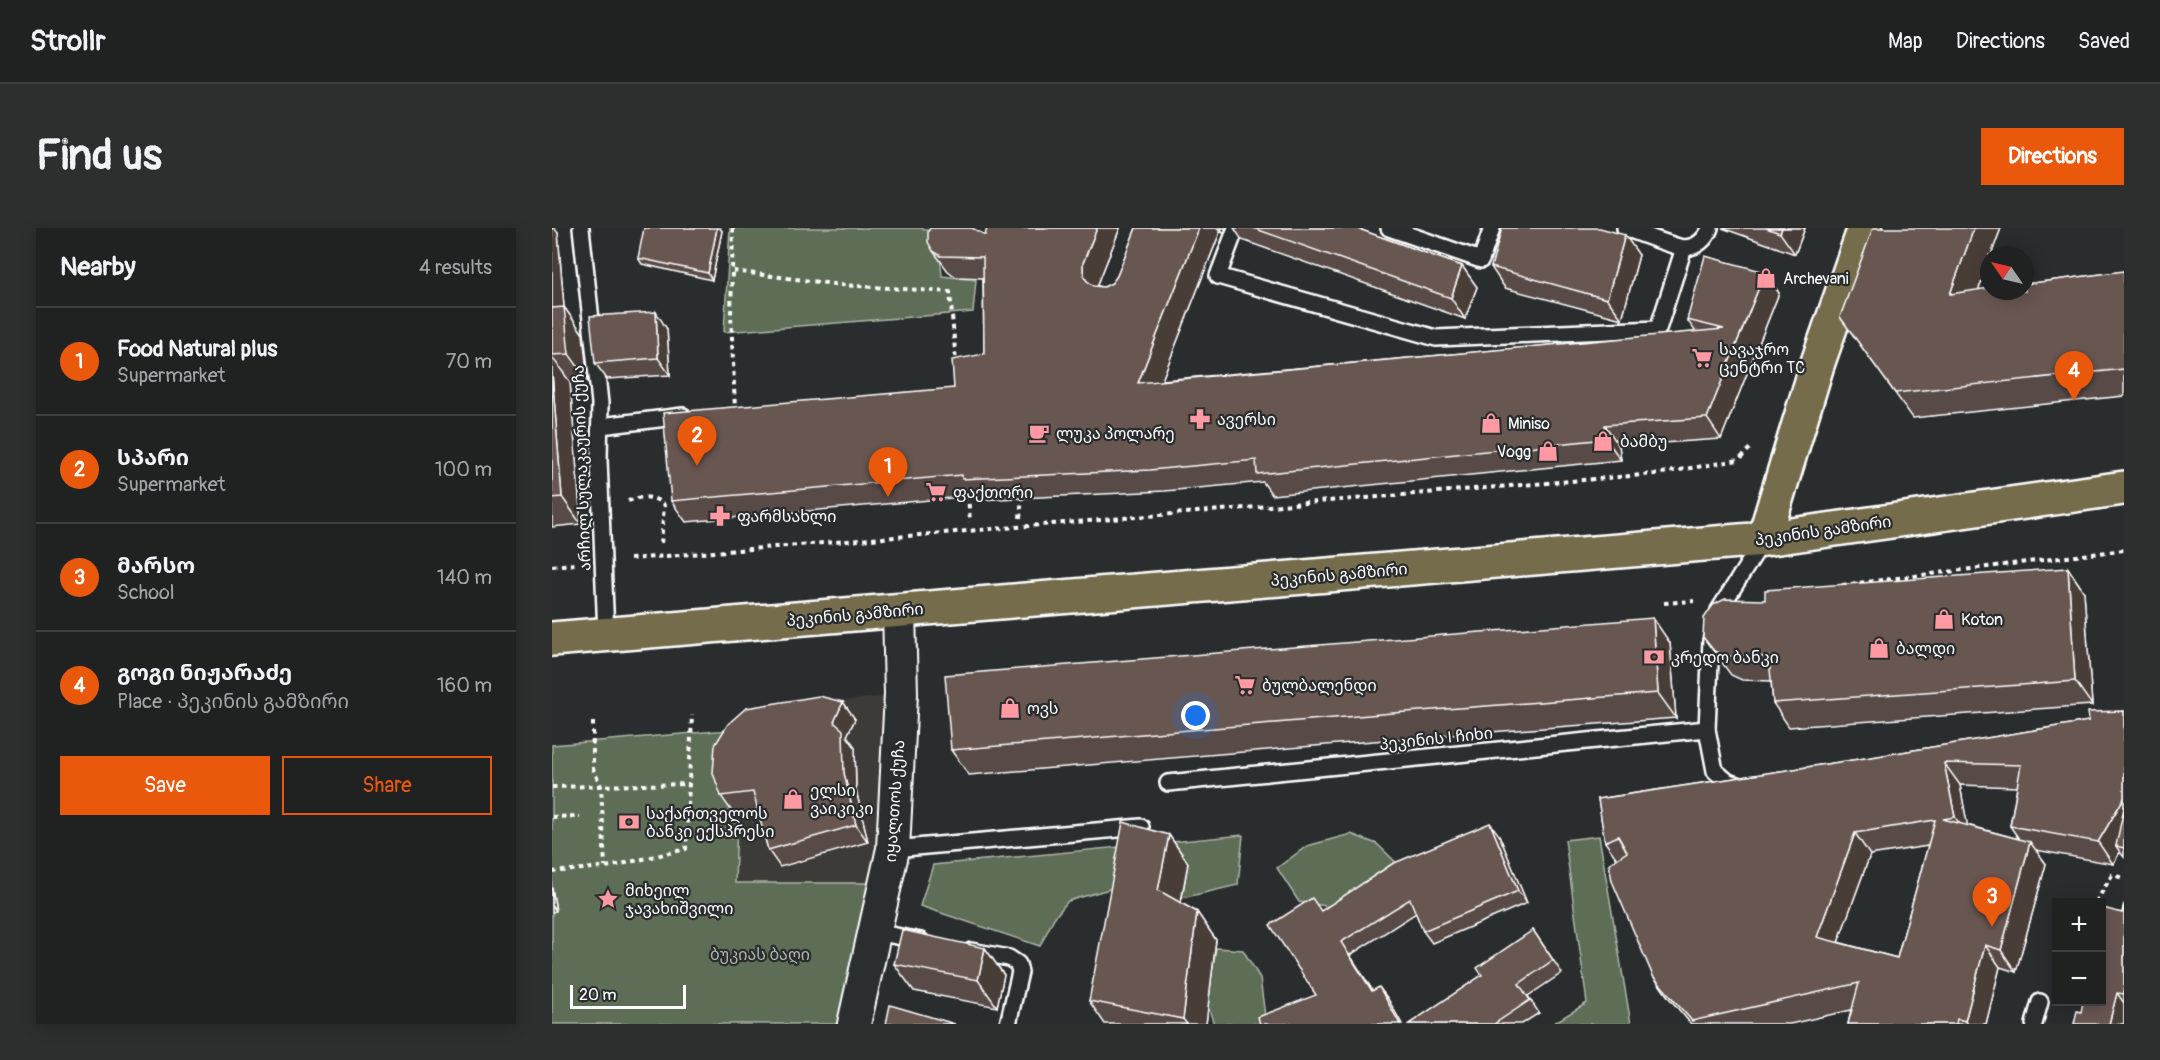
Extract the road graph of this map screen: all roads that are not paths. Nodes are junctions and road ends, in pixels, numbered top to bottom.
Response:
1 (581, 228) edge
2 (1236, 228) edge
3 (1390, 228) edge
4 (1492, 228) edge
5 (1625, 228) edge
6 (1710, 228) edge
7 (1866, 228) edge
8 (1684, 248) junction
9 (735, 410) edge
10 (601, 426) junction
11 (2123, 492) edge
12 (1764, 539) junction
13 (899, 610) junction
14 (606, 634) junction
15 (552, 639) edge
16 (1707, 729) junction
17 (1168, 783) dead end
18 (1760, 787) edge
19 (1142, 827) edge
20 (893, 849) junction
21 (876, 932) junction
22 (932, 943) edge
23 (954, 948) edge
24 (2040, 1002) dead end
25 (854, 1024) edge
26 (1008, 1024) edge
27 (2034, 1024) edge

1 - 10 lane, არჩილ სულაკაურის ქუჩა
2 - 8 lane
3 - 4 lane
5 - 8 lane
6 - 8 lane
7 - 12 main road
9 - 10 lane
10 - 14 lane, არჩილ სულაკაურის ქუჩა
11 - 12 main road, პეკინის გამზირი
12 - 13 main road, პეკინის გამზირი
12 - 16 lane
13 - 14 main road, პეკინის გამზირი
13 - 20 street, იყალთოს ქუჩა
14 - 15 main road, პეკინის გამზირი
16 - 17 lane, პეკინის I ჩიხი
16 - 18 lane
19 - 20 lane
20 - 21 street, იყალთოს ქუჩა
21 - 22 lane
21 - 25 street, იყალთოს ქუჩა
23 - 26 lane
24 - 27 lane

